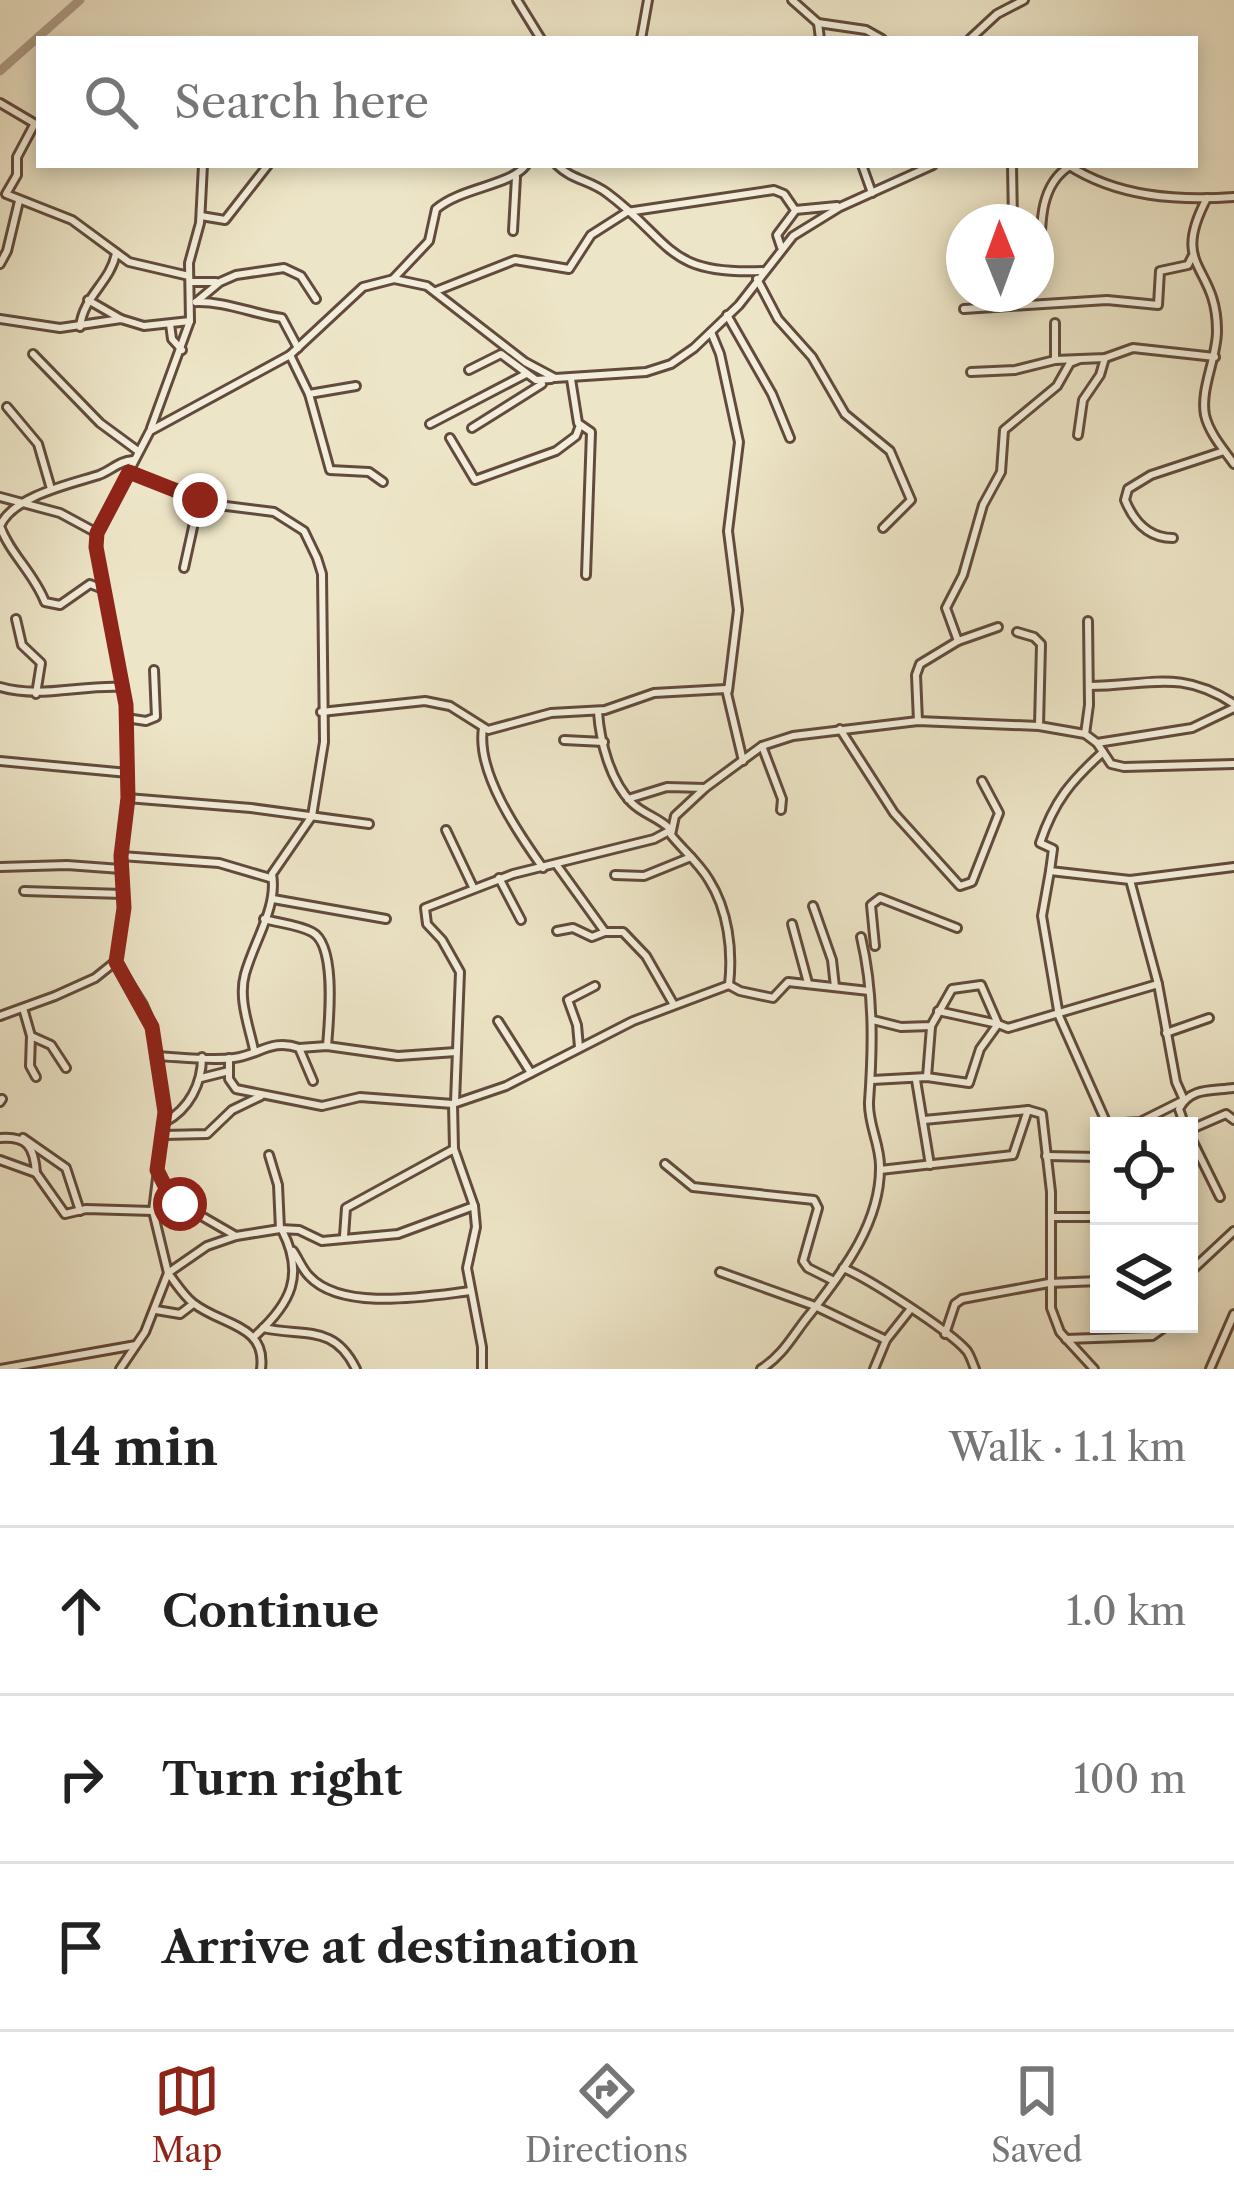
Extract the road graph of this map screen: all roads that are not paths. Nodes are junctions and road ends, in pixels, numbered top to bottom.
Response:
1 (517, 0) edge
2 (648, 0) edge
3 (791, 0) edge
4 (1024, 0) edge
5 (818, 23) junction
6 (539, 36) edge
7 (642, 36) edge
8 (820, 36) edge
9 (877, 36) edge
10 (973, 36) edge
11 (0, 103) edge
12 (36, 126) edge
13 (203, 168) edge
14 (266, 168) edge
15 (524, 168) edge
16 (560, 168) edge
17 (863, 168) edge
18 (926, 168) edge
19 (1012, 168) edge
20 (1065, 168) edge
21 (1074, 168) edge
22 (516, 177) junction
23 (872, 193) junction
24 (1234, 197) edge
25 (1207, 198) junction
26 (19, 201) junction
27 (1013, 204) edge
28 (1045, 204) edge
29 (840, 207) junction
30 (795, 210) junction
31 (627, 212) junction
32 (201, 216) junction
33 (513, 231) dead end
34 (781, 247) junction
35 (116, 253) junction
36 (1192, 257) junction
37 (0, 264) edge
38 (760, 275) junction
39 (189, 279) junction
40 (394, 279) junction
41 (220, 282) junction
42 (436, 291) junction
43 (316, 299) dead end
44 (88, 300) junction
45 (194, 302) junction
46 (1054, 303) edge
47 (727, 315) junction
48 (0, 319) edge
49 (121, 319) junction
50 (190, 321) junction
51 (1055, 323) dead end
52 (170, 324) junction
53 (80, 327) junction
54 (711, 332) junction
55 (298, 349) junction
56 (182, 350) junction
57 (33, 354) dead end
58 (290, 355) junction
59 (1215, 357) junction
60 (1105, 358) junction
61 (1080, 359) junction
62 (1055, 360) junction
63 (469, 370) dead end
64 (970, 372) dead end
65 (526, 374) junction
66 (555, 378) junction
67 (571, 379) junction
68 (545, 382) junction
69 (356, 386) dead end
70 (309, 394) junction
71 (7, 407) dead end
72 (430, 424) dead end
73 (580, 425) junction
74 (472, 428) dead end
75 (150, 431) junction
76 (1078, 435) dead end
77 (450, 438) dead end
78 (790, 438) dead end
79 (138, 451) junction
80 (1224, 451) junction
81 (133, 460) junction
82 (1234, 464) edge
83 (129, 472) junction
84 (383, 482) dead end
85 (51, 489) junction
86 (0, 497) edge
87 (200, 500) junction
88 (26, 504) junction
89 (883, 528) dead end
90 (97, 533) junction
91 (1173, 538) dead end
92 (184, 568) dead end
93 (586, 575) dead end
94 (103, 589) junction
95 (16, 619) dead end
96 (1088, 622) dead end
97 (998, 627) dead end
98 (1017, 632) dead end
99 (958, 641) junction
100 (154, 670) dead end
101 (0, 686) edge
102 (1089, 686) junction
103 (124, 687) junction
104 (728, 691) junction
105 (36, 694) junction
106 (1234, 706) edge
107 (321, 712) junction
108 (598, 712) junction
109 (126, 718) junction
110 (918, 721) junction
111 (1039, 726) junction
112 (483, 728) junction
113 (840, 729) junction
114 (1085, 734) junction
115 (565, 740) dead end
116 (604, 742) junction
117 (1096, 742) junction
118 (762, 746) junction
119 (1103, 752) junction
120 (0, 761) edge
121 (744, 761) junction
122 (1234, 764) edge
123 (128, 772) junction
124 (982, 781) dead end
125 (705, 788) junction
126 (128, 798) junction
127 (628, 799) junction
128 (781, 810) dead end
129 (312, 815) junction
130 (369, 824) dead end
131 (446, 830) dead end
132 (671, 830) junction
133 (121, 856) junction
134 (691, 857) junction
135 (556, 864) junction
136 (0, 867) edge
137 (1234, 867) edge
138 (543, 868) junction
139 (121, 869) junction
140 (1050, 872) junction
141 (615, 875) dead end
142 (271, 878) junction
143 (499, 878) junction
144 (1130, 880) junction
145 (473, 887) junction
146 (24, 891) dead end
147 (123, 894) junction
148 (273, 898) junction
149 (813, 905) dead end
150 (265, 919) junction
151 (386, 919) dead end
152 (521, 920) dead end
153 (792, 924) dead end
154 (956, 928) dead end
155 (557, 931) dead end
156 (605, 932) junction
157 (861, 937) dead end
158 (875, 946) dead end
159 (116, 962) junction
160 (808, 983) junction
161 (1158, 984) junction
162 (729, 985) junction
163 (596, 986) dead end
164 (835, 987) junction
165 (869, 991) junction
166 (674, 1005) junction
167 (23, 1008) junction
168 (938, 1011) junction
169 (0, 1016) edge
170 (1059, 1016) junction
171 (1209, 1018) dead end
172 (873, 1020) junction
173 (498, 1022) dead end
174 (998, 1024) junction
175 (931, 1026) junction
176 (1166, 1033) junction
177 (31, 1036) junction
178 (327, 1046) junction
179 (579, 1047) junction
180 (299, 1048) junction
181 (254, 1050) junction
182 (456, 1052) junction
183 (155, 1056) junction
184 (202, 1057) junction
185 (229, 1058) junction
186 (66, 1068) dead end
187 (229, 1071) junction
188 (531, 1073) junction
189 (36, 1077) dead end
190 (927, 1077) junction
191 (201, 1078) junction
192 (916, 1078) junction
193 (872, 1080) junction
194 (314, 1081) dead end
195 (1234, 1088) edge
196 (264, 1094) junction
197 (1184, 1100) junction
198 (454, 1103) junction
199 (1028, 1110) junction
200 (1104, 1117) edge
201 (1153, 1117) edge
202 (1182, 1117) edge
203 (924, 1120) junction
204 (1234, 1120) edge
205 (165, 1122) junction
206 (1198, 1125) edge
207 (164, 1135) junction
208 (0, 1138) edge
209 (22, 1138) junction
210 (454, 1149) junction
211 (1198, 1151) edge
212 (269, 1155) dead end
213 (1046, 1156) junction
214 (1090, 1157) edge
215 (0, 1160) edge
216 (665, 1164) dead end
217 (930, 1165) junction
218 (880, 1169) junction
219 (157, 1170) junction
220 (36, 1173) junction
221 (1220, 1197) dead end
222 (474, 1206) junction
223 (80, 1210) junction
224 (153, 1211) junction
225 (1051, 1217) junction
226 (1090, 1217) edge
227 (281, 1229) junction
228 (1234, 1231) edge
229 (236, 1236) junction
230 (344, 1237) junction
231 (292, 1251) junction
232 (1198, 1265) edge
233 (843, 1268) junction
234 (720, 1271) dead end
235 (168, 1273) junction
236 (834, 1281) junction
237 (1090, 1281) edge
238 (1049, 1283) junction
239 (471, 1291) junction
240 (193, 1304) junction
241 (815, 1306) junction
242 (155, 1310) junction
243 (910, 1310) junction
244 (1234, 1314) edge
245 (263, 1328) junction
246 (1156, 1333) edge
247 (945, 1334) junction
248 (256, 1335) junction
249 (1066, 1339) junction
250 (886, 1340) junction
251 (136, 1345) junction
252 (773, 1365) edge
253 (0, 1369) edge
254 (120, 1369) edge
255 (261, 1369) edge
256 (356, 1369) edge
257 (482, 1369) edge
258 (761, 1369) edge
259 (874, 1369) edge
260 (975, 1369) edge
261 (1094, 1369) edge
262 (1210, 1369) edge

1 - 6 street
2 - 7 street
3 - 5 street
4 - 10 street
5 - 8 street
5 - 9 street
11 - 12 street
12 - 26 street
13 - 32 street
14 - 32 street
15 - 22 street
16 - 31 street
17 - 23 street
18 - 23 street
19 - 27 street
20 - 28 street
21 - 25 street
22 - 33 street
22 - 40 street
23 - 29 street
24 - 25 street
25 - 36 street
26 - 35 street
26 - 37 street
29 - 30 street
29 - 34 street
30 - 31 street
30 - 34 street
31 - 38 street
31 - 42 street
32 - 39 street
34 - 38 street
35 - 39 street
35 - 44 street
36 - 46 street
36 - 59 street
38 - 47 street
38 - 89 street
39 - 41 street
39 - 45 street
40 - 42 street
40 - 55 street
41 - 43 street
41 - 45 street
42 - 66 street
44 - 49 street
44 - 53 street
45 - 50 street
45 - 55 street
47 - 54 street
47 - 78 street
48 - 53 street
49 - 52 street
49 - 53 street
50 - 52 street
50 - 56 street
51 - 62 street
52 - 56 street
54 - 67 street
54 - 104 street
55 - 58 street
56 - 75 street
57 - 79 street
58 - 70 street
58 - 75 street
59 - 60 street
59 - 80 street
60 - 61 street
60 - 76 street
61 - 62 street
61 - 99 street
62 - 64 street
63 - 65 street
65 - 68 street
65 - 72 street
66 - 67 street
66 - 68 street
67 - 73 street
68 - 74 street
69 - 70 street
70 - 84 street
71 - 85 street
73 - 77 street
73 - 93 street
75 - 79 street
79 - 81 street
80 - 82 street
80 - 91 street
81 - 83 street
81 - 85 street
83 - 87 street
83 - 90 street
85 - 88 street
86 - 88 street
87 - 92 street
87 - 107 street
88 - 90 street
88 - 94 street
90 - 94 street
94 - 103 street
95 - 105 street
96 - 102 street
97 - 99 street
98 - 111 street
99 - 110 street
100 - 109 street
101 - 105 street
102 - 106 street
102 - 114 street
103 - 105 street
103 - 109 street
104 - 108 street
104 - 121 street
106 - 117 street
107 - 112 street
107 - 129 street
108 - 112 street
108 - 116 street
109 - 123 street
110 - 111 street
110 - 113 street
111 - 114 street
112 - 138 street
113 - 118 street
113 - 124 street
114 - 117 street
115 - 116 street
116 - 127 street
117 - 119 street
118 - 121 street
118 - 128 street
119 - 122 street
119 - 140 street
120 - 123 street
121 - 125 street
123 - 126 street
125 - 127 street
125 - 132 street
126 - 129 street
126 - 133 street
127 - 132 street
129 - 130 street
129 - 142 street
131 - 145 street
132 - 134 street
132 - 135 street
133 - 139 street
133 - 142 street
134 - 141 street
134 - 162 street
135 - 138 street
135 - 156 street
136 - 139 street
137 - 144 street
138 - 143 street
139 - 147 street
140 - 144 street
140 - 170 street
142 - 148 street
143 - 145 street
143 - 152 street
144 - 161 street
145 - 182 street
146 - 147 street
147 - 159 street
148 - 150 street
148 - 151 street
149 - 164 street
150 - 178 street
150 - 181 street
153 - 160 street
154 - 158 street
155 - 156 street
156 - 166 street
157 - 165 street
159 - 167 street
159 - 183 street
160 - 162 street
160 - 164 street
161 - 170 street
161 - 176 street
162 - 166 street
163 - 179 street
164 - 165 street
165 - 172 street
166 - 179 street
167 - 169 street
167 - 177 street
168 - 174 street
168 - 174 street
168 - 175 street
170 - 174 street
170 - 200 street
171 - 176 street
172 - 175 street
172 - 193 street
173 - 188 street
174 - 190 street
175 - 190 street
176 - 197 street
177 - 186 street
177 - 189 street
178 - 180 street
178 - 182 street
179 - 188 street
180 - 181 street
180 - 194 street
181 - 185 street
182 - 198 street
183 - 184 street
183 - 205 street
184 - 185 street
184 - 191 street
185 - 187 street
187 - 191 street
187 - 196 street
188 - 198 street
190 - 192 street
191 - 205 street
192 - 193 street
192 - 203 street
193 - 218 street
195 - 197 street
196 - 198 street
196 - 207 street
197 - 201 street
197 - 202 street
198 - 210 street
199 - 203 street
199 - 213 street
199 - 217 street
203 - 217 street
204 - 206 street
205 - 207 street
207 - 219 street
208 - 209 street
209 - 220 street
209 - 223 street
210 - 222 street
210 - 230 street
211 - 221 street
212 - 227 street
213 - 214 street
213 - 225 street
215 - 220 street
216 - 236 street
217 - 218 street
218 - 233 street
219 - 224 street
219 - 229 street
220 - 223 street
222 - 230 street
222 - 239 street
223 - 224 street
224 - 235 street
225 - 226 street
225 - 238 street
227 - 229 street
227 - 230 street
227 - 231 street
228 - 232 street
229 - 235 street
231 - 239 street
231 - 245 street
233 - 236 street
233 - 243 street
234 - 241 street
235 - 240 street
235 - 242 street
236 - 241 street
237 - 238 street
238 - 247 street
238 - 249 street
239 - 257 street
240 - 242 street
240 - 248 street
241 - 250 street
241 - 252 street
242 - 251 street
243 - 247 street
243 - 250 street
244 - 262 street
245 - 248 street
245 - 256 street
246 - 249 street
247 - 260 street
248 - 255 street
249 - 261 street
250 - 259 street
251 - 253 street
251 - 254 street
252 - 258 street

